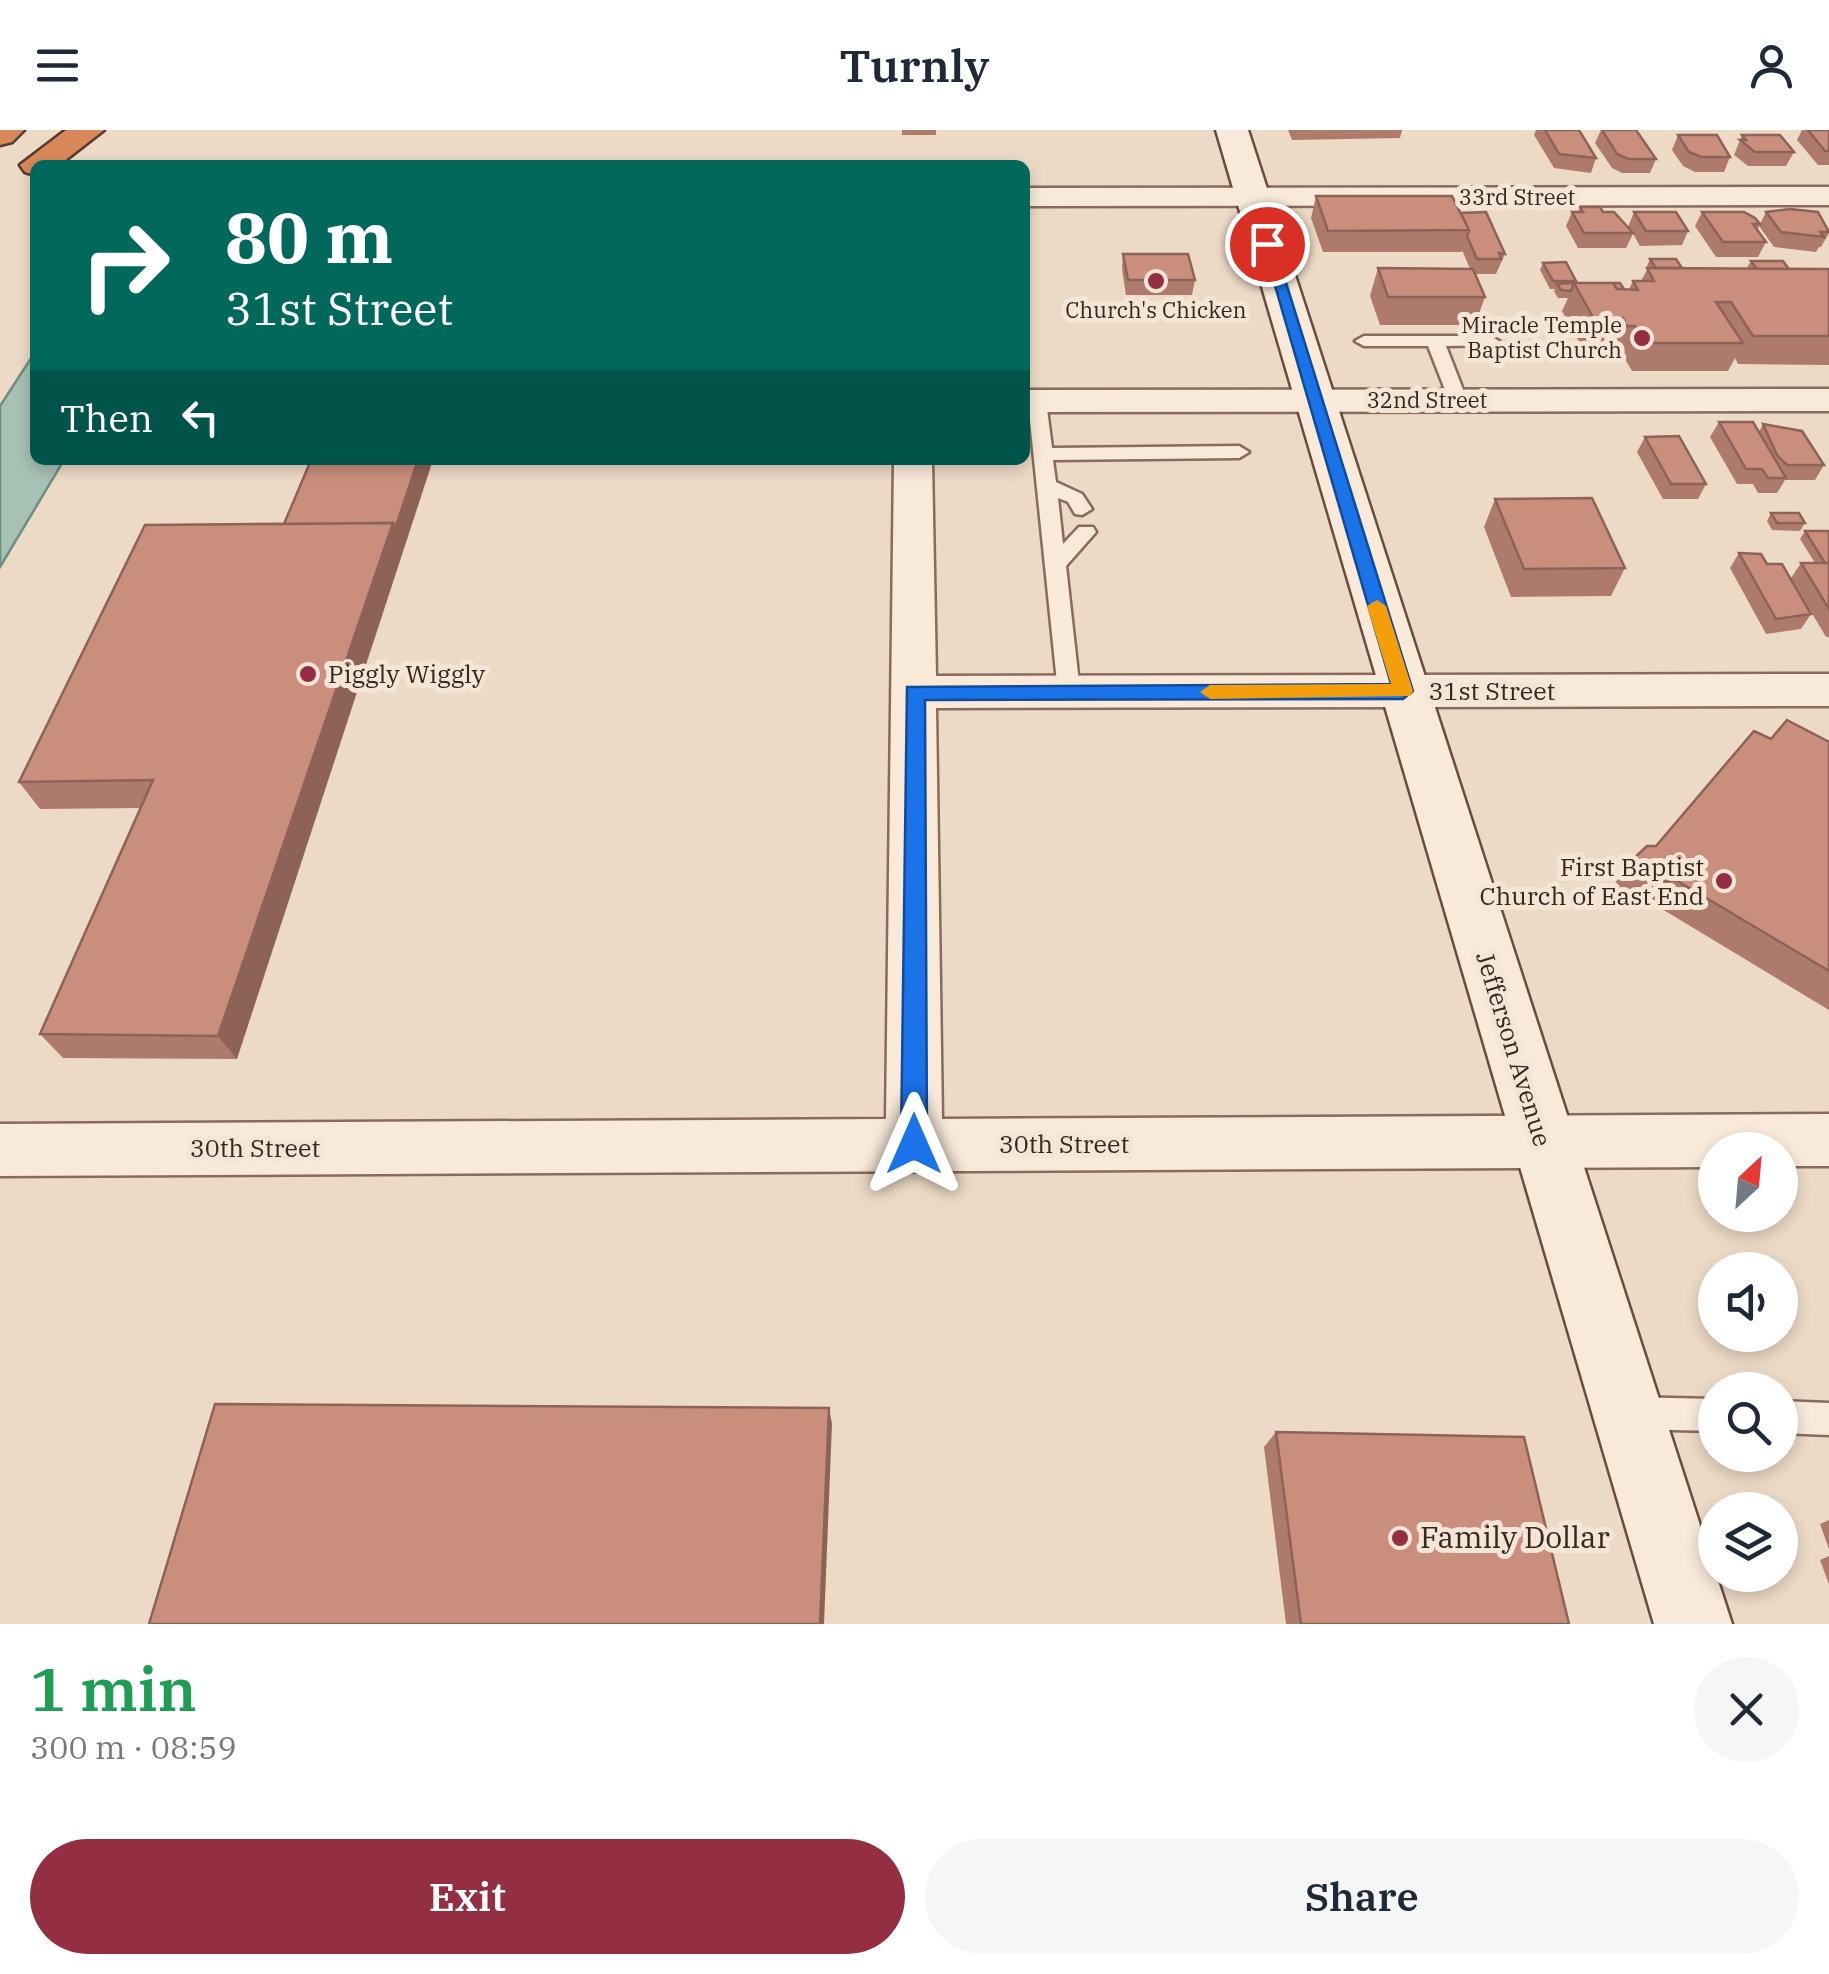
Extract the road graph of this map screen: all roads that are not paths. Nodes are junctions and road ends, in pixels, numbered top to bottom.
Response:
1 (8, 130) edge
2 (88, 130) edge
3 (1232, 130) edge
4 (0, 135) edge
5 (45, 160) edge
6 (1829, 196) edge
7 (1030, 197) edge
8 (1253, 198) junction
9 (1364, 341) dead end
10 (1435, 341) junction
11 (1490, 342) dead end
12 (1314, 400) junction
13 (1458, 400) junction
14 (1829, 400) edge
15 (1031, 401) edge
16 (1239, 452) dead end
17 (1043, 454) junction
18 (913, 465) edge
19 (1046, 486) junction
20 (1082, 509) dead end
21 (1086, 532) dead end
22 (1055, 566) junction
23 (1829, 690) edge
24 (1403, 691) junction
25 (914, 692) junction
26 (1068, 692) junction
27 (1829, 1140) edge
28 (1543, 1141) junction
29 (914, 1144) junction
30 (0, 1150) edge
31 (1629, 1413) junction
32 (1698, 1415) edge
33 (1798, 1418) edge
34 (1829, 1419) edge
35 (1694, 1624) edge

1 - 4 highway
2 - 5 highway
3 - 8 main road, Jefferson Avenue
6 - 8 street, 33rd Street
7 - 8 street, 33rd Street
8 - 12 main road, Jefferson Avenue
9 - 10 lane
10 - 11 lane
10 - 13 lane
12 - 13 street, 32nd Street
12 - 15 street, 32nd Street
12 - 24 main road, Jefferson Avenue
13 - 14 street, 32nd Street
15 - 17 lane
16 - 17 lane
17 - 19 lane
18 - 25 street
19 - 20 lane
19 - 22 lane
21 - 22 lane
22 - 26 lane
23 - 24 street, 31st Street
24 - 26 street, 31st Street
24 - 28 main road, Jefferson Avenue
25 - 26 street, 31st Street
25 - 29 street
27 - 28 street, 30th Street
28 - 29 street, 30th Street
28 - 31 main road, Jefferson Avenue
29 - 30 street, 30th Street
31 - 32 lane
31 - 35 main road, Jefferson Avenue
33 - 34 lane

